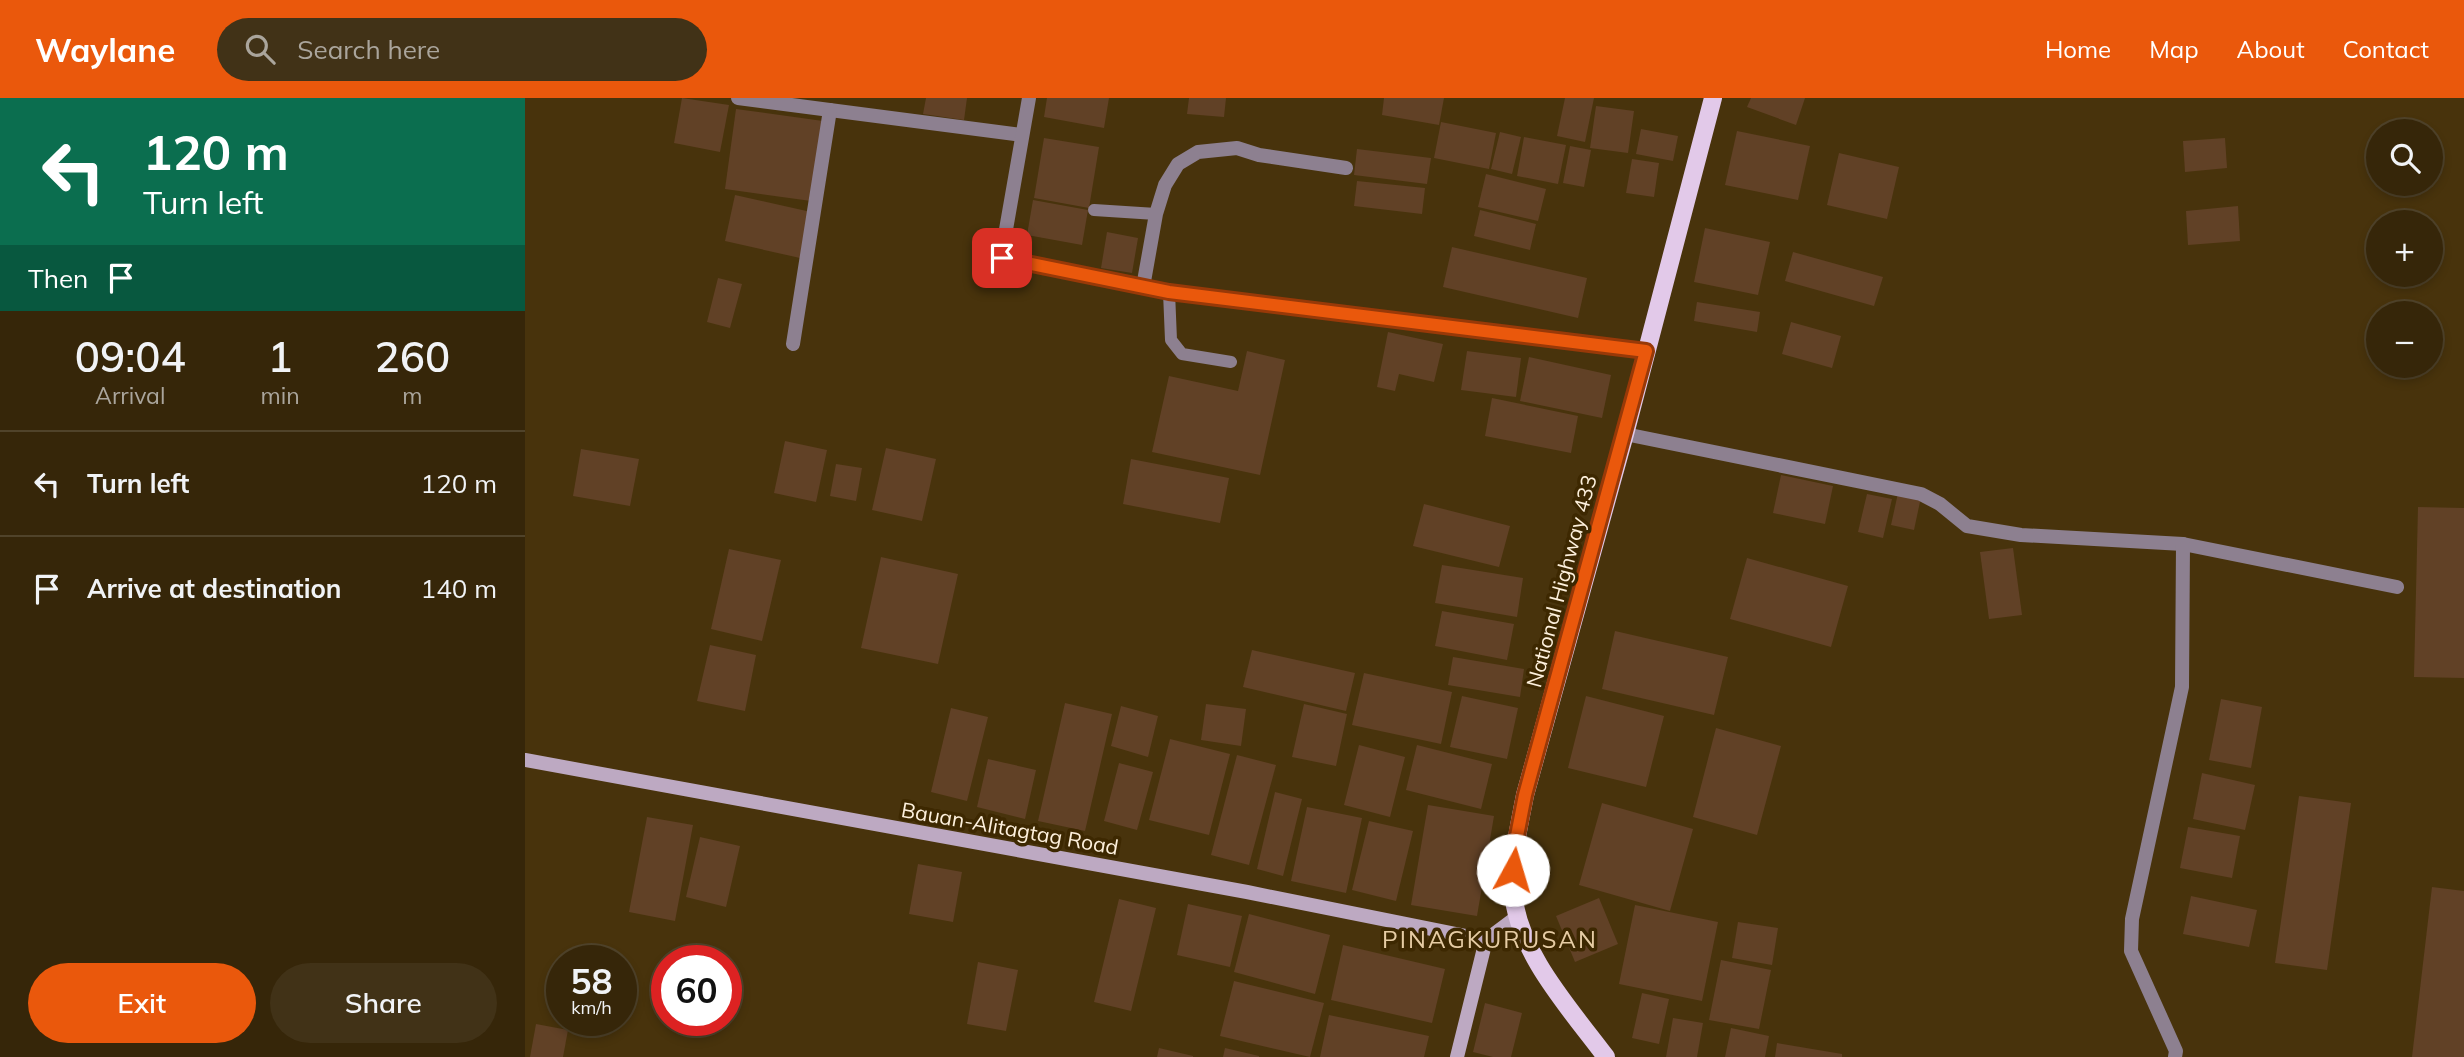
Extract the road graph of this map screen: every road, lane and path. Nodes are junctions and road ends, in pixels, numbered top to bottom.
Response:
1 (739, 98) edge
2 (1029, 98) edge
3 (1713, 98) edge
4 (830, 110) junction
5 (1022, 135) junction
6 (1346, 168) dead end
7 (1094, 210) dead end
8 (1156, 214) junction
9 (1143, 287) junction
10 (1169, 292) junction
11 (793, 344) dead end
12 (1646, 351) junction
13 (1231, 362) dead end
14 (1625, 433) junction
15 (2183, 544) junction
16 (2397, 587) dead end
17 (525, 760) edge
18 (1518, 916) junction
19 (1486, 940) junction
20 (1457, 1057) edge
21 (1606, 1057) edge
22 (2175, 1057) edge

1 - 4 street
2 - 5 street
3 - 12 main road, National Highway 433
4 - 5 street
4 - 11 street
5 - 9 street
6 - 8 street
7 - 8 lane
8 - 9 street
9 - 10 street
10 - 12 street
10 - 13 lane
12 - 14 main road, National Highway 433
14 - 15 street
14 - 18 main road, National Highway 433
15 - 16 street
15 - 22 street
17 - 19 main road, Bauan-Alitagtag Road
18 - 19 main road
18 - 21 main road, National Highway 433
19 - 20 main road

